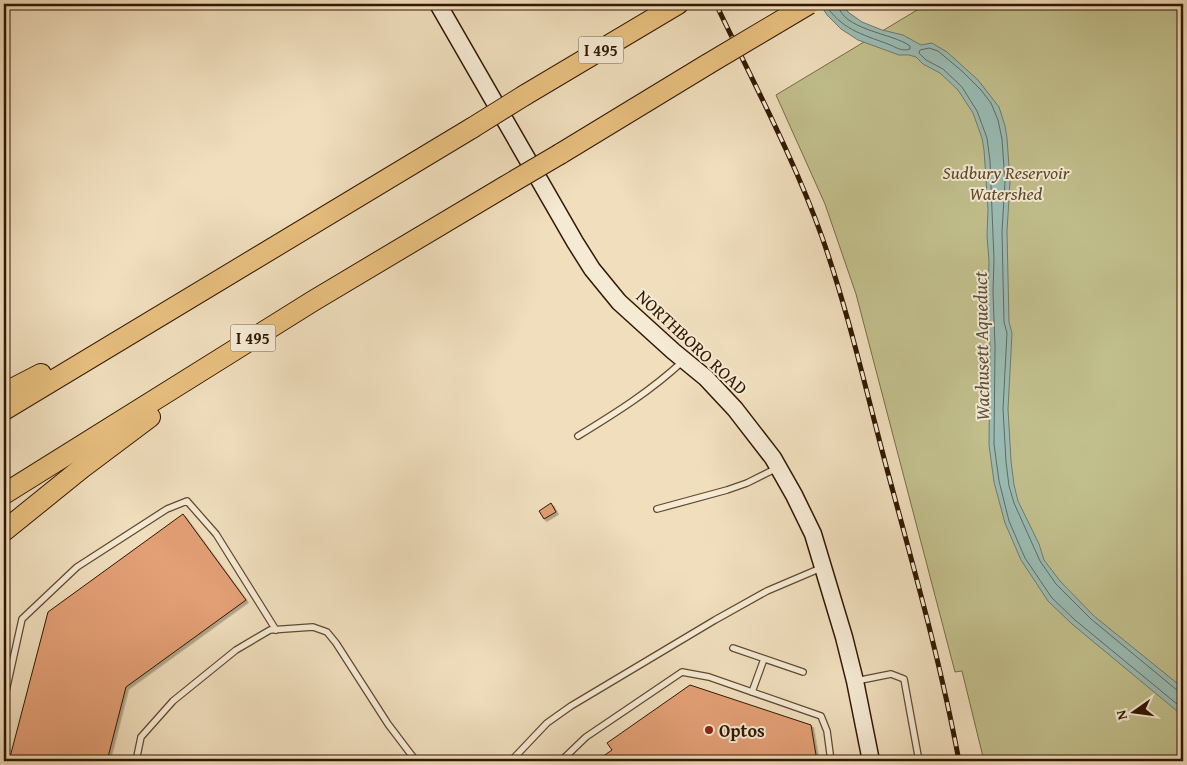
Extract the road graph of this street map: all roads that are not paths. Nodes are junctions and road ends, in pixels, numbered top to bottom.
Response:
1 (438, 4) edge
2 (678, 4) edge
3 (809, 4) edge
4 (192, 297) junction
5 (313, 301) junction
6 (684, 360) junction
7 (4, 393) edge
8 (4, 410) edge
9 (578, 436) dead end
10 (778, 467) junction
11 (4, 494) edge
12 (657, 509) dead end
13 (4, 531) edge
14 (823, 567) junction
15 (276, 630) junction
16 (733, 648) dead end
17 (764, 659) junction
18 (803, 672) dead end
19 (855, 681) junction
20 (752, 692) junction
21 (4, 700) edge
22 (136, 761) edge
23 (418, 761) edge
24 (511, 761) edge
25 (562, 761) edge
26 (832, 761) edge
27 (871, 761) edge
28 (919, 761) edge

1 - 6 main road, NORTHBORO ROAD
2 - 4 highway, I 495, bridge
3 - 5 highway, I 495, bridge
4 - 7 highway
4 - 8 highway, I 495
5 - 11 highway, I 495
5 - 13 highway
6 - 9 lane
6 - 10 main road, NORTHBORO ROAD
10 - 12 lane
10 - 14 main road, NORTHBORO ROAD
14 - 19 main road, NORTHBORO ROAD
14 - 24 lane
15 - 21 lane
15 - 22 lane
15 - 23 lane
16 - 17 lane
17 - 18 lane
17 - 20 lane
19 - 27 main road, NORTHBORO ROAD
19 - 28 lane
20 - 25 lane
20 - 26 lane

